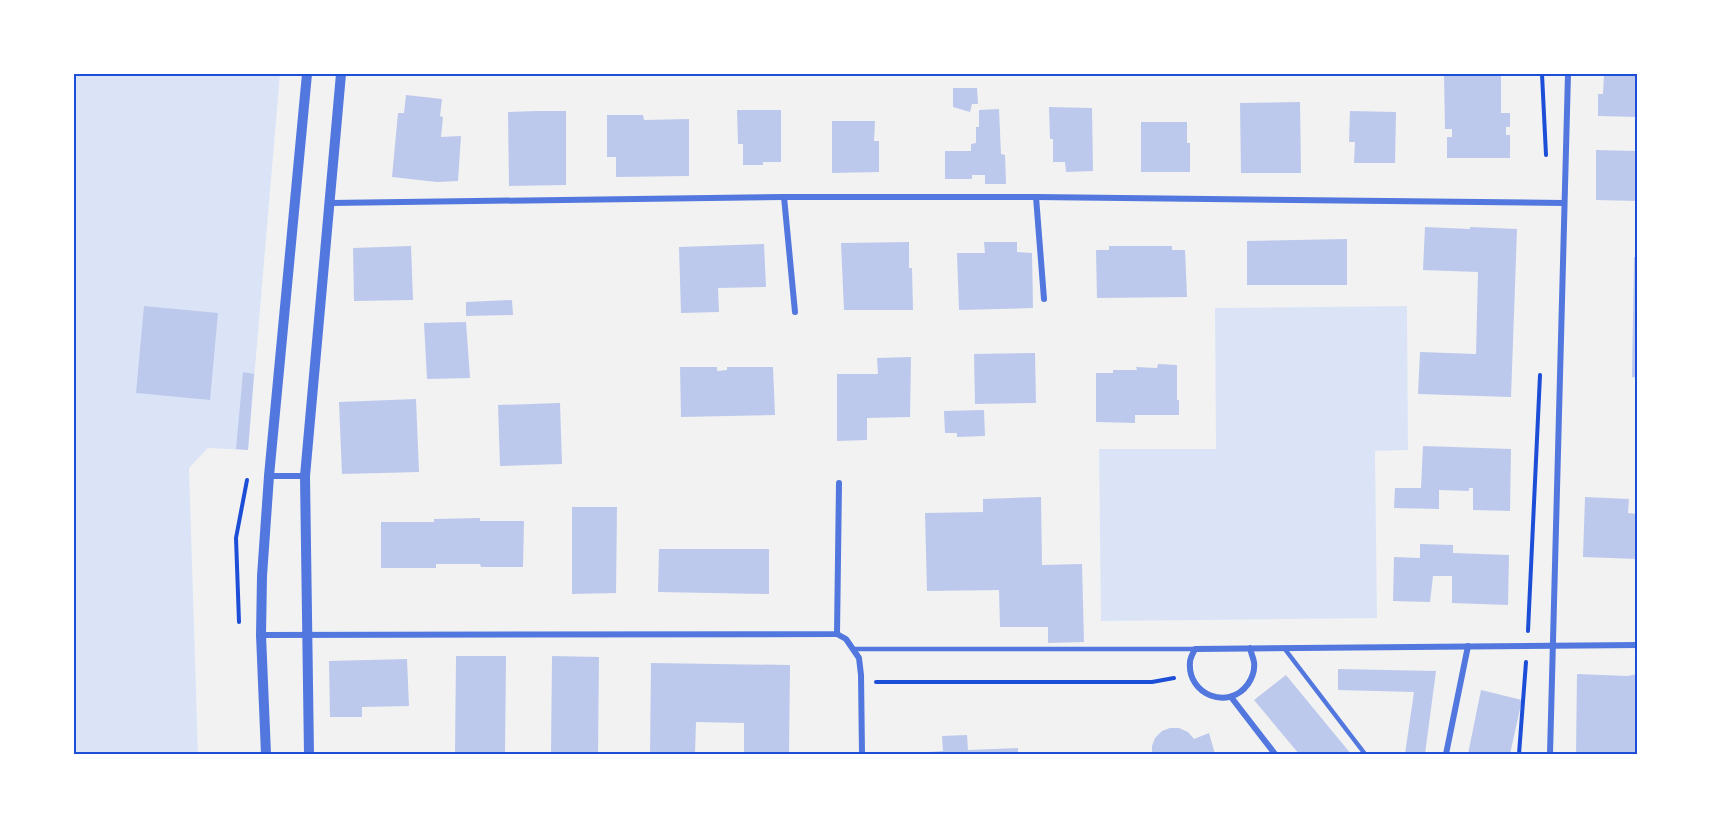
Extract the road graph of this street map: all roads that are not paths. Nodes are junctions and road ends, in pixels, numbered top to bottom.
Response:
1 (307, 74) edge
2 (341, 74) edge
3 (1568, 74) edge
4 (784, 197) junction
5 (1036, 197) junction
6 (330, 203) junction
7 (1564, 203) junction
8 (1044, 299) dead end
9 (795, 312) dead end
10 (269, 476) junction
11 (305, 476) junction
12 (839, 483) dead end
13 (261, 634) junction
14 (307, 634) junction
15 (837, 634) junction
16 (1554, 645) junction
17 (1638, 645) edge
18 (1468, 646) junction
19 (1250, 648) junction
20 (1284, 648) junction
21 (1195, 649) junction
22 (854, 650) junction
23 (1231, 697) junction
24 (266, 754) edge
25 (309, 754) edge
26 (862, 754) edge
27 (1275, 754) edge
28 (1365, 754) edge
29 (1446, 754) edge
30 (1550, 754) edge

1 - 10 street
2 - 6 street
3 - 7 street
4 - 5 street
4 - 6 street
4 - 9 street
5 - 7 street
5 - 8 street
6 - 11 street
7 - 16 street
10 - 11 street
10 - 13 street
11 - 14 street
12 - 15 street
13 - 14 street
13 - 24 street
14 - 15 street
14 - 25 street
15 - 22 street
16 - 17 street
16 - 18 street
16 - 30 street
18 - 20 street
18 - 29 street
19 - 20 street
19 - 21 street
19 - 23 street
20 - 28 lane
21 - 22 lane
21 - 23 street
22 - 26 street
23 - 27 street

